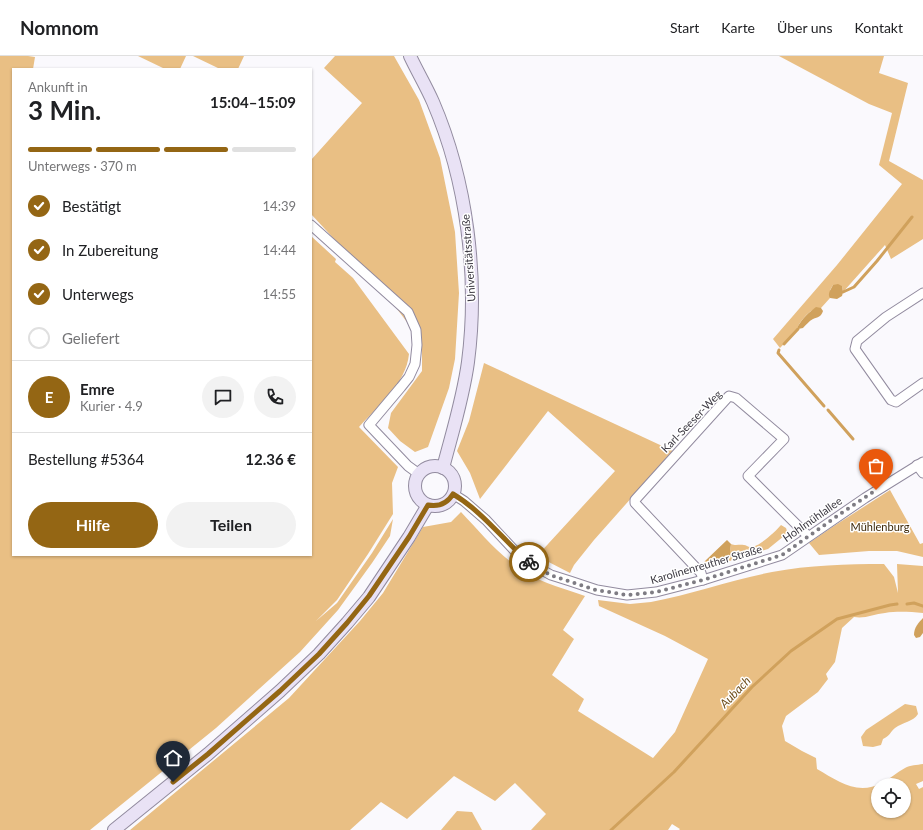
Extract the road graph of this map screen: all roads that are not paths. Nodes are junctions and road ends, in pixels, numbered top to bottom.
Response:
1 (410, 56) edge
2 (312, 226) edge
3 (923, 293) edge
4 (923, 383) edge
5 (920, 463) edge
6 (444, 468) junction
7 (419, 474) junction
8 (923, 474) edge
9 (453, 494) junction
10 (428, 505) junction
11 (808, 536) junction
12 (782, 555) joint
13 (703, 580) junction
14 (114, 830) edge

1 - 6 main road, Universitätsstraße
2 - 7 street
3 - 4 street
5 - 8 street, Hohlmühlallee
5 - 11 street, Hohlmühlallee
6 - 7 main road
6 - 9 main road
7 - 10 main road
9 - 10 main road
9 - 13 street, Karolinenreuther Straße
10 - 14 main road
11 - 12 street, Hohlmühlallee
11 - 13 street, Karl-Seeser-Weg
12 - 13 street, Karolinenreuther Straße

